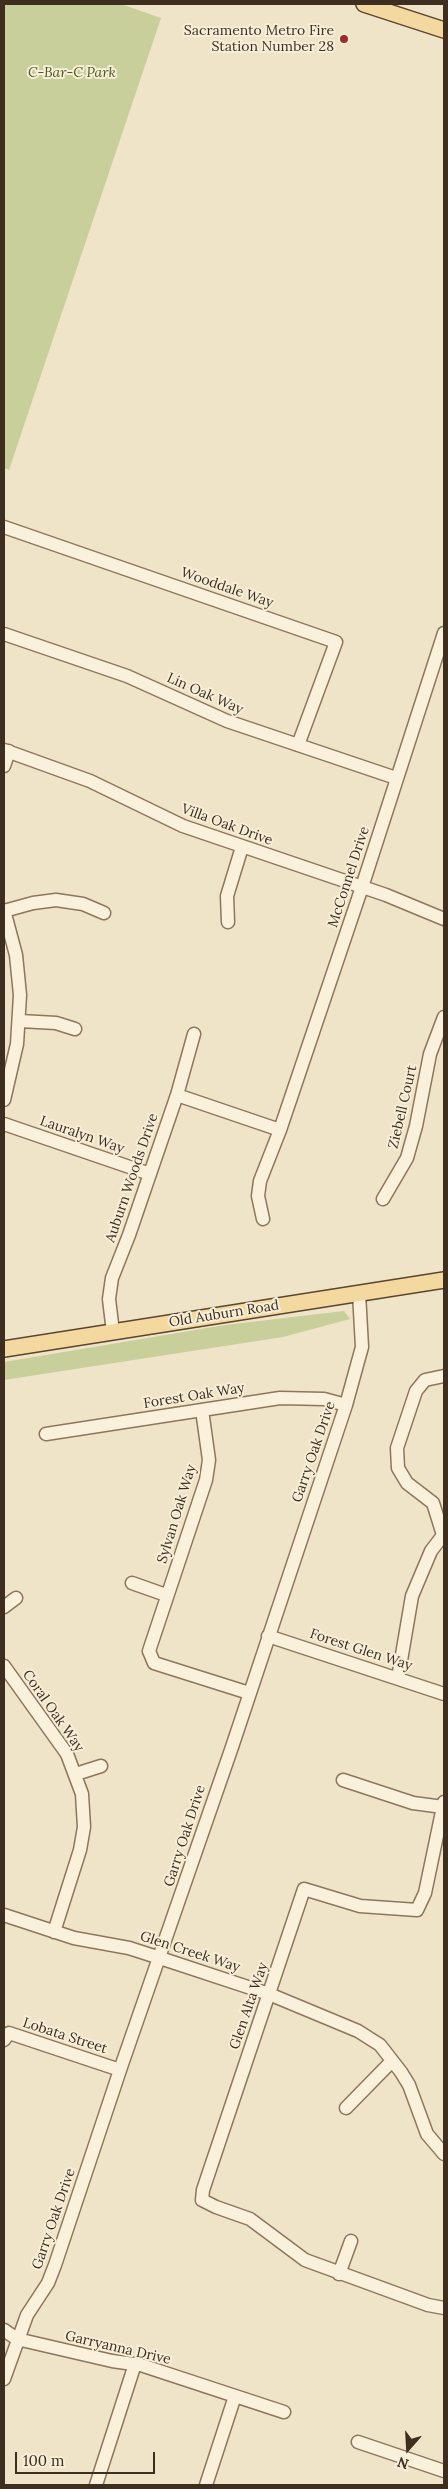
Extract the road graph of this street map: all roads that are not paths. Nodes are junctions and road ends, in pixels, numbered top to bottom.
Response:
1 (364, 4) edge
2 (444, 30) edge
3 (4, 527) edge
4 (444, 633) edge
5 (4, 634) edge
6 (298, 745) junction
7 (6, 750) edge
8 (4, 766) edge
9 (396, 778) junction
10 (242, 847) junction
11 (362, 887) junction
12 (4, 911) edge
13 (104, 912) dead end
14 (444, 919) edge
15 (228, 922) dead end
16 (444, 1017) edge
17 (20, 1021) junction
18 (75, 1029) dead end
19 (194, 1034) dead end
20 (177, 1095) junction
21 (4, 1100) edge
22 (4, 1124) edge
23 (280, 1130) junction
24 (150, 1174) junction
25 (383, 1199) dead end
26 (263, 1219) dead end
27 (444, 1280) edge
28 (359, 1293) junction
29 (113, 1332) junction
30 (4, 1350) edge
31 (444, 1376) edge
32 (346, 1405) junction
33 (202, 1410) junction
34 (46, 1434) dead end
35 (444, 1535) edge
36 (132, 1583) dead end
37 (166, 1595) junction
38 (16, 1598) dead end
39 (4, 1607) edge
40 (268, 1636) junction
41 (4, 1666) edge
42 (398, 1678) junction
43 (249, 1693) junction
44 (444, 1694) edge
45 (101, 1766) dead end
46 (76, 1774) junction
47 (343, 1780) dead end
48 (444, 1805) edge
49 (4, 1915) edge
50 (54, 1932) junction
51 (160, 1958) junction
52 (269, 1994) junction
53 (4, 2040) edge
54 (392, 2061) junction
55 (120, 2070) junction
56 (346, 2108) dead end
57 (444, 2154) edge
58 (351, 2241) dead end
59 (339, 2274) junction
60 (444, 2308) edge
61 (4, 2330) edge
62 (17, 2339) junction
63 (135, 2364) junction
64 (4, 2379) edge
65 (235, 2396) junction
66 (284, 2412) dead end
67 (358, 2442) dead end
68 (443, 2466) edge
69 (96, 2485) edge
70 (206, 2485) edge

1 - 2 main road
3 - 6 street, Wooddale Way
4 - 9 street, McConnel Drive
5 - 6 street, Lin Oak Way
6 - 9 street, Lin Oak Way
7 - 8 street
7 - 10 street, Villa Oak Drive
9 - 11 street, McConnel Drive
10 - 11 street, Villa Oak Drive
10 - 15 street
11 - 14 street, Villa Oak Drive
11 - 23 street, McConnel Drive
12 - 13 street
12 - 17 street
16 - 25 street, Ziebell Court
17 - 18 street
17 - 21 street
19 - 20 street, Auburn Woods Drive
20 - 23 street
20 - 24 street, Auburn Woods Drive
22 - 24 street, Lauralyn Way
23 - 26 street, McConnel Drive
24 - 29 street, Auburn Woods Drive
27 - 28 main road, Old Auburn Road
28 - 29 main road, Old Auburn Road
28 - 32 street, Garry Oak Drive
29 - 30 main road, Old Auburn Road
31 - 35 street
32 - 33 street, Forest Oak Way
32 - 40 street, Garry Oak Drive
33 - 34 street, Forest Oak Way
33 - 37 street, Sylvan Oak Way
35 - 42 street
36 - 37 street
37 - 43 street, Sylvan Oak Way
38 - 39 street
40 - 42 street, Forest Glen Way
40 - 43 street, Garry Oak Drive
41 - 46 street, Coral Oak Way
42 - 44 street, Forest Glen Way
43 - 51 street, Garry Oak Drive
45 - 46 street, Coral Oak Way
46 - 50 street, Coral Oak Way
47 - 48 street
48 - 52 street, Glen Alta Way
49 - 50 street, Glen Creek Way
50 - 51 street, Glen Creek Way
51 - 52 street, Glen Creek Way
51 - 55 street, Garry Oak Drive
52 - 54 street, Glen Creek Way
52 - 59 street, Glen Alta Way
53 - 55 street, Lobata Street
54 - 56 street
54 - 57 street, Glen Creek Way
55 - 62 street, Garry Oak Drive
58 - 59 street
59 - 60 street, Glen Alta Way
61 - 62 street, Garryanna Drive
62 - 63 street, Garryanna Drive
62 - 64 street, Garry Oak Drive
63 - 65 street, Garryanna Drive
63 - 69 street
65 - 66 street, Garryanna Drive
65 - 70 street
67 - 68 street

